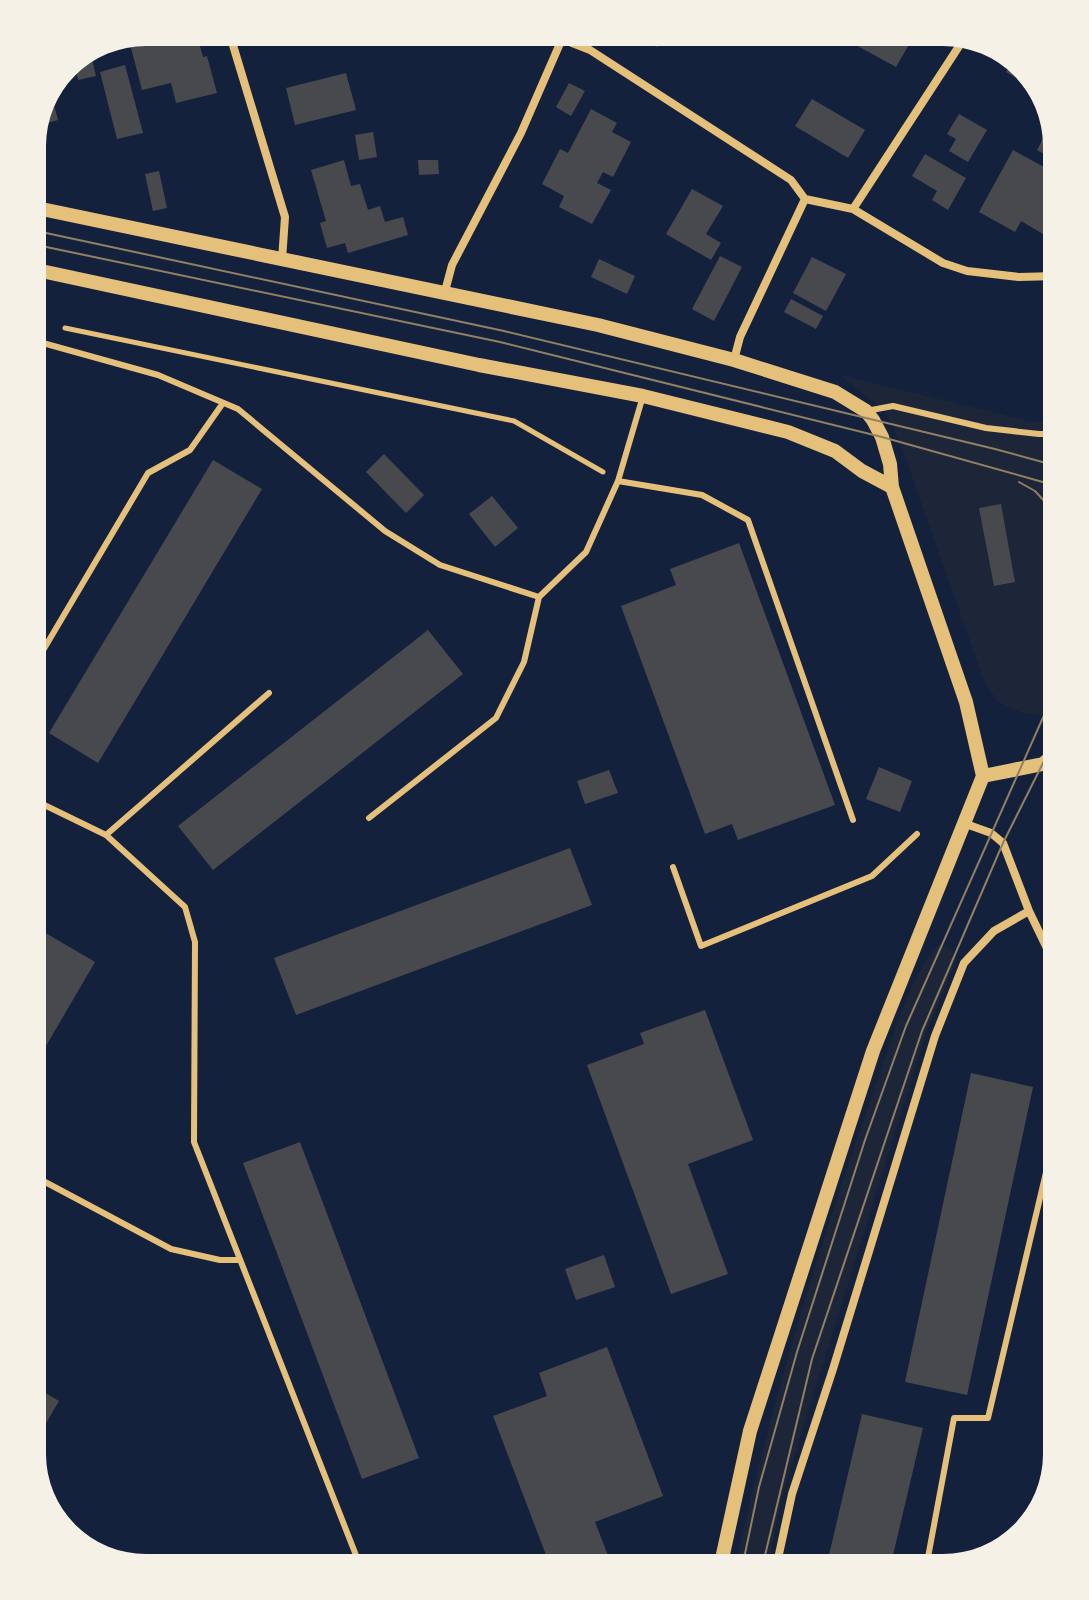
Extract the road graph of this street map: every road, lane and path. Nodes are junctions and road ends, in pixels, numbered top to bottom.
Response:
1 (233, 46) edge
2 (559, 46) edge
3 (583, 46) edge
4 (958, 47) edge
5 (805, 199) junction
6 (853, 209) junction
7 (46, 210) edge
8 (282, 260) junction
9 (46, 272) edge
10 (1043, 276) edge
11 (444, 295) junction
12 (63, 327) dead end
13 (46, 344) edge
14 (734, 360) junction
15 (643, 396) junction
16 (223, 403) junction
17 (866, 411) junction
18 (1043, 433) edge
19 (618, 481) junction
20 (892, 487) junction
21 (539, 597) junction
22 (46, 645) edge
23 (269, 693) dead end
24 (1043, 764) edge
25 (983, 776) junction
26 (46, 806) edge
27 (369, 818) dead end
28 (853, 820) dead end
29 (966, 824) junction
30 (917, 834) dead end
31 (106, 835) junction
32 (673, 867) dead end
33 (1029, 911) junction
34 (1043, 940) edge
35 (46, 1182) edge
36 (1043, 1185) edge
37 (240, 1260) junction
38 (356, 1554) edge
39 (723, 1554) edge
40 (779, 1554) edge
41 (929, 1554) edge

1 - 8 street
2 - 11 street
3 - 5 street
4 - 6 street
5 - 6 street
5 - 14 street
6 - 10 street
7 - 8 street
8 - 11 street
9 - 15 street
11 - 14 street
12 - 19 path
13 - 16 lane
14 - 17 street
15 - 19 lane
15 - 20 street
16 - 21 lane
16 - 22 lane
17 - 18 lane
17 - 20 street
19 - 21 lane
19 - 28 lane
20 - 25 street
21 - 27 lane
23 - 31 lane
24 - 25 street
25 - 29 street
26 - 31 lane
29 - 33 street
29 - 39 street
30 - 32 lane
31 - 37 lane
33 - 34 street
33 - 40 street
35 - 37 lane
36 - 41 lane
37 - 38 lane

